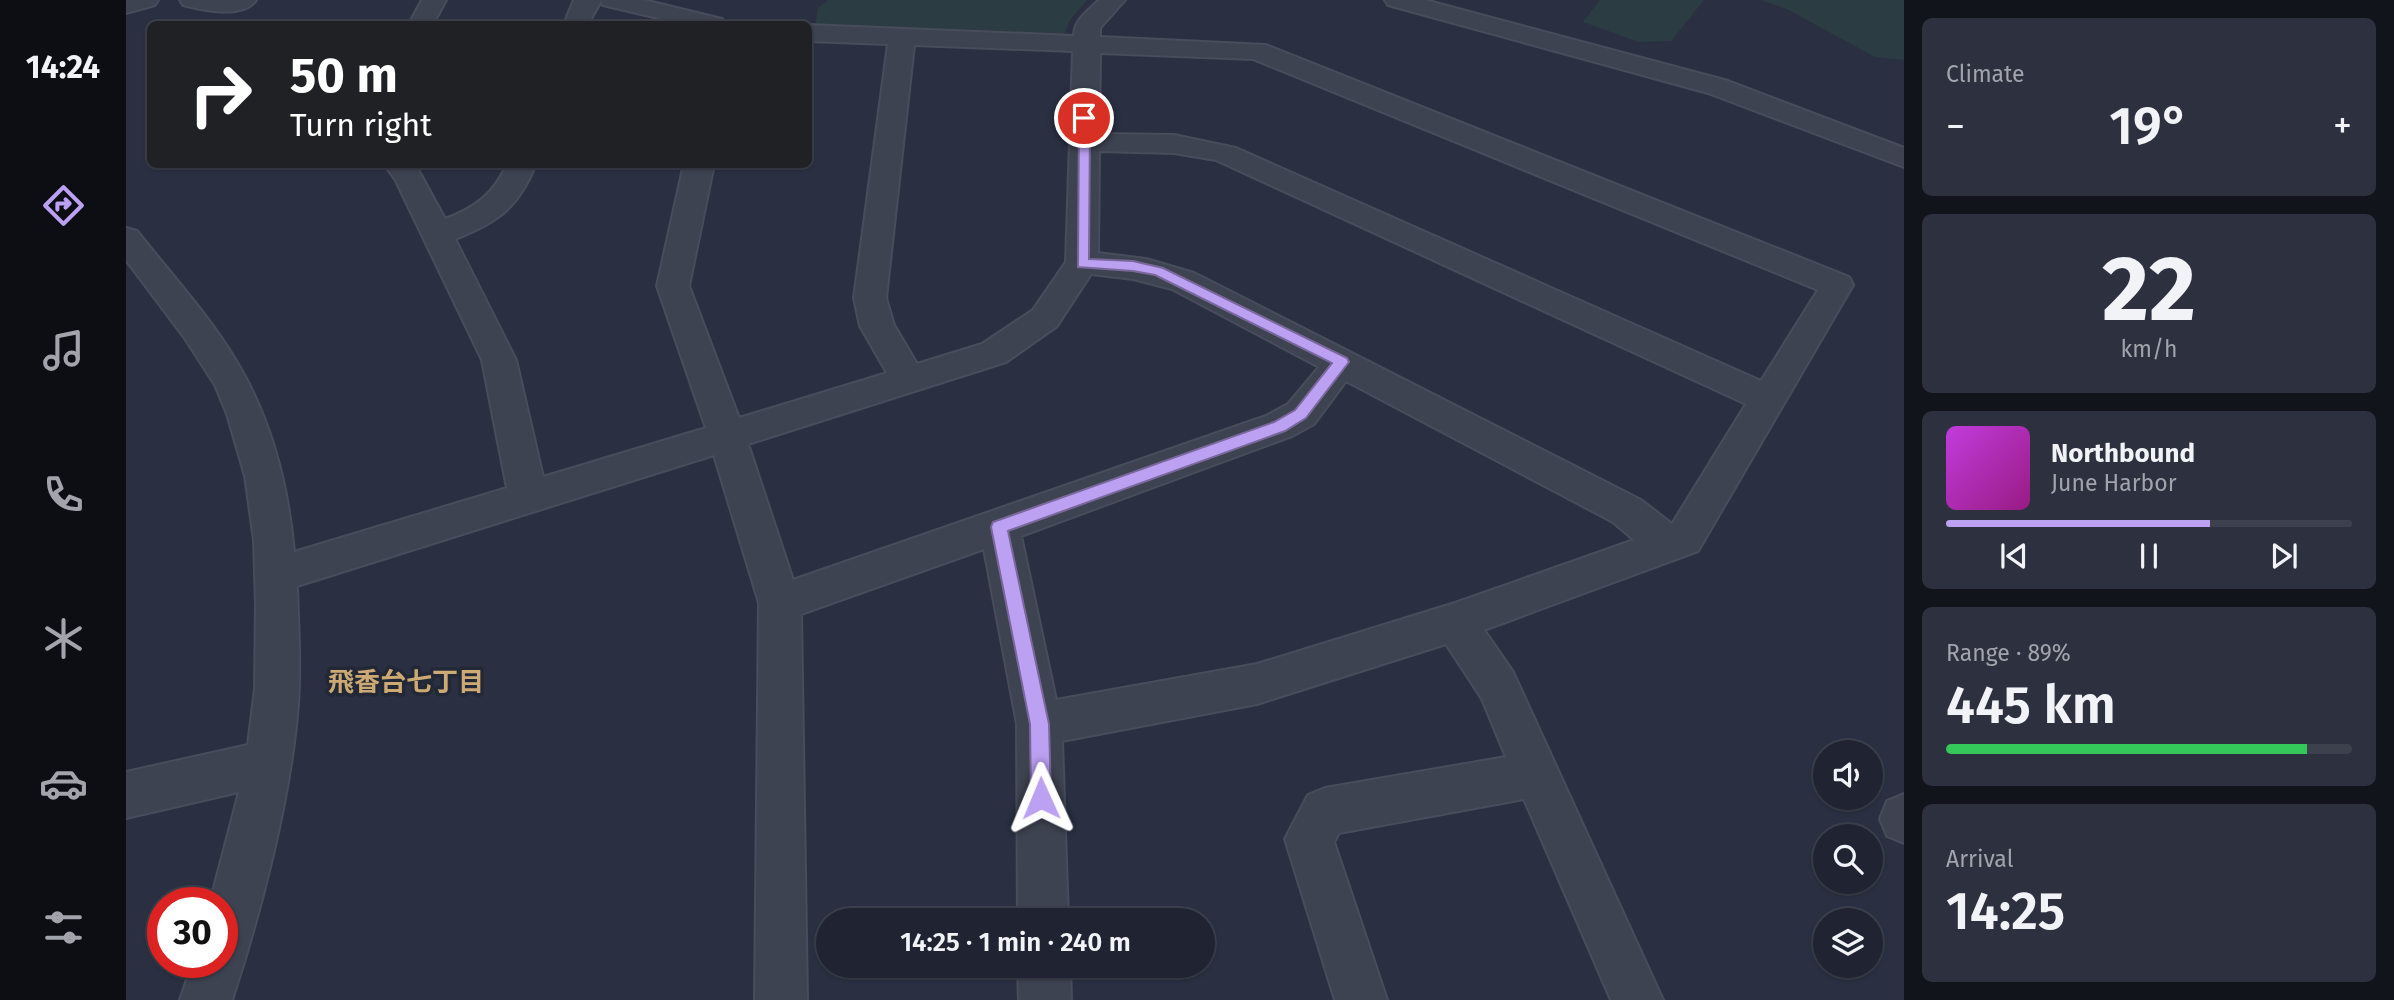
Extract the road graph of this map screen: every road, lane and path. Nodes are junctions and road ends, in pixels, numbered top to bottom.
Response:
1 (146, 0) edge
2 (192, 0) edge
3 (435, 0) edge
4 (589, 0) edge
5 (612, 0) edge
6 (1113, 0) edge
7 (1397, 0) edge
8 (239, 2) edge
9 (126, 6) edge
10 (249, 21) edge
11 (423, 21) edge
12 (577, 21) edge
13 (700, 21) edge
14 (812, 33) edge
15 (902, 36) junction
16 (1086, 44) junction
17 (1084, 142) junction
18 (1904, 158) edge
19 (402, 168) edge
20 (520, 168) edge
21 (698, 168) edge
22 (437, 234) junction
23 (126, 238) edge
24 (1082, 263) junction
25 (141, 287) edge
26 (1342, 362) junction
27 (909, 380) junction
28 (1768, 399) junction
29 (727, 436) junction
30 (528, 497) junction
31 (999, 527) junction
32 (1668, 544) junction
33 (277, 575) junction
34 (779, 603) junction
35 (1455, 622) junction
36 (1040, 724) junction
37 (266, 763) junction
38 (1536, 774) junction
39 (126, 795) edge
40 (238, 889) edge
41 (1043, 908) edge
42 (214, 978) edge
43 (1044, 978) edge
44 (206, 1000) edge
45 (781, 1000) edge
46 (1045, 1000) edge
47 (1361, 1000) edge
48 (1637, 1000) edge

1 - 9 street
2 - 8 street
3 - 11 street
4 - 12 street
5 - 13 street
6 - 16 street
7 - 18 street
8 - 10 street
14 - 15 street
15 - 16 street
15 - 27 street
16 - 17 street
16 - 28 street
17 - 24 street
17 - 28 street
19 - 22 street
20 - 22 street
21 - 29 street
22 - 30 street
23 - 25 street
24 - 26 street
24 - 27 street
25 - 33 street
26 - 31 street
26 - 32 street
27 - 29 street
28 - 32 street
29 - 30 street
29 - 34 street
30 - 33 street
31 - 34 street
31 - 36 street
32 - 35 street
33 - 37 street
34 - 45 street
35 - 36 street
35 - 38 street
36 - 41 street
37 - 39 street
37 - 40 street
38 - 47 street
38 - 48 street
42 - 44 street
43 - 46 street

